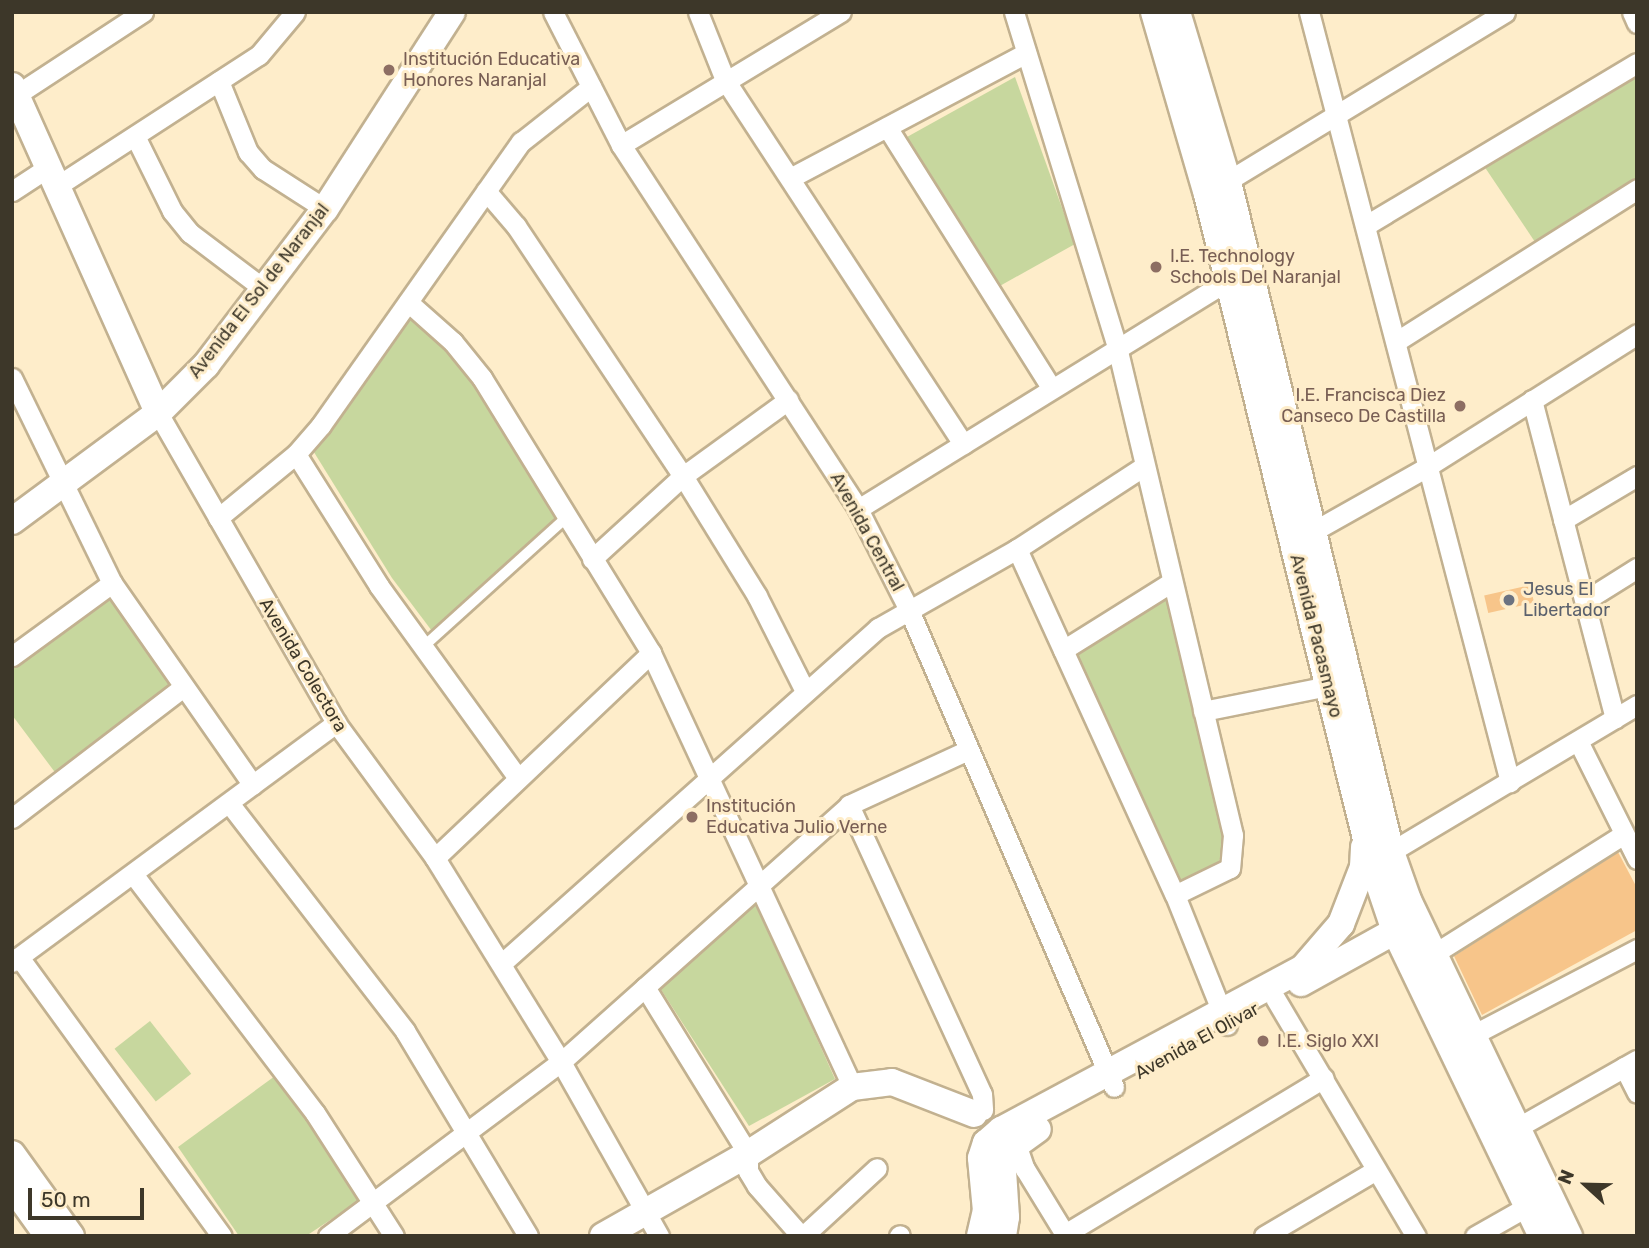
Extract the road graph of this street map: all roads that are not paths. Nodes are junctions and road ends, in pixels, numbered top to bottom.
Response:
1 (143, 12) edge
2 (295, 12) edge
3 (452, 12) edge
4 (553, 12) edge
5 (698, 12) edge
6 (841, 12) edge
7 (1014, 12) edge
8 (1154, 12) edge
9 (1177, 12) edge
10 (1309, 12) edge
11 (1505, 12) edge
12 (1632, 12) edge
13 (1637, 23) edge
14 (1026, 53) junction
15 (1637, 63) edge
16 (725, 80) junction
17 (219, 81) junction
18 (591, 87) junction
19 (14, 91) edge
20 (1340, 117) junction
21 (887, 127) junction
22 (135, 136) junction
23 (621, 145) junction
24 (792, 177) junction
25 (51, 178) junction
26 (1218, 188) junction
27 (1637, 189) edge
28 (12, 191) edge
29 (486, 191) junction
30 (325, 209) junction
31 (1368, 224) junction
32 (1229, 280) junction
33 (264, 289) junction
34 (408, 302) junction
35 (1637, 334) edge
36 (1397, 341) junction
37 (1116, 347) junction
38 (12, 378) edge
39 (1051, 387) junction
40 (788, 400) junction
41 (1532, 400) junction
42 (158, 413) junction
43 (963, 444) junction
44 (296, 454) junction
45 (1143, 467) junction
46 (1427, 467) junction
47 (683, 476) junction
48 (1637, 476) edge
49 (62, 486) junction
50 (858, 509) junction
51 (567, 517) junction
52 (218, 518) junction
53 (1563, 520) junction
54 (12, 521) edge
55 (1303, 537) junction
56 (1017, 549) junction
57 (592, 559) junction
58 (1637, 568) edge
59 (1172, 582) junction
60 (112, 583) junction
61 (1586, 600) junction
62 (909, 610) junction
63 (422, 647) junction
64 (1063, 650) junction
65 (651, 653) junction
66 (12, 656) edge
67 (1328, 686) junction
68 (182, 688) junction
69 (805, 691) junction
70 (1637, 705) edge
71 (1203, 711) junction
72 (1615, 718) junction
73 (336, 723) junction
74 (1578, 741) junction
75 (968, 750) junction
76 (710, 776) junction
77 (518, 778) junction
78 (1510, 782) junction
79 (253, 785) junction
80 (229, 803) junction
81 (849, 805) junction
82 (12, 818) edge
83 (1624, 834) junction
84 (1365, 835) junction
85 (435, 858) junction
86 (1382, 858) junction
87 (1637, 859) edge
88 (133, 874) junction
89 (757, 886) junction
90 (1175, 895) junction
91 (1395, 931) junction
92 (1637, 949) edge
93 (16, 960) edge
94 (1423, 960) junction
95 (501, 964) junction
96 (645, 986) junction
97 (1275, 998) junction
98 (1224, 1018) junction
99 (1462, 1040) junction
100 (561, 1062) junction
101 (1630, 1063) edge
102 (1324, 1078) junction
103 (1111, 1080) junction
104 (852, 1087) junction
105 (1637, 1093) edge
106 (993, 1131) junction
107 (1506, 1133) junction
108 (467, 1134) junction
109 (12, 1154) edge
110 (748, 1154) junction
111 (877, 1168) dead end
112 (1376, 1170) junction
113 (12, 1186) edge
114 (374, 1204) junction
115 (1528, 1206) junction
116 (654, 1224) edge
117 (1066, 1235) edge
118 (48, 1236) edge
119 (71, 1236) edge
120 (222, 1236) edge
121 (328, 1236) edge
122 (394, 1236) edge
123 (528, 1236) edge
124 (603, 1236) edge
125 (802, 1236) edge
126 (980, 1236) edge
127 (1003, 1236) edge
128 (1264, 1236) edge
129 (1416, 1236) edge
130 (1475, 1236) edge
131 (1542, 1236) edge
132 (1569, 1236) edge

1 - 19 street
2 - 17 street
3 - 30 street, Avenida El Sol de Naranjal
4 - 18 street, Avenida Central
5 - 16 street
6 - 16 street
7 - 14 street
8 - 26 street, Avenida Pacasmayo
9 - 26 street, Avenida Pacasmayo
10 - 20 street
11 - 20 street
12 - 13 street
14 - 21 street
14 - 37 street
15 - 31 street
16 - 23 street
16 - 24 street
17 - 22 street
17 - 30 street
18 - 23 street, Avenida Central
18 - 29 street
19 - 25 street, Avenida Colectora
20 - 26 street
20 - 31 street
21 - 24 street
21 - 39 street
22 - 25 street
22 - 33 street
23 - 40 street, Avenida Central
24 - 43 street
25 - 28 street
25 - 42 street, Avenida Colectora
26 - 32 street, Avenida Pacasmayo
26 - 55 street, Avenida Pacasmayo
27 - 36 street
29 - 34 street
29 - 47 street
30 - 33 street, Avenida El Sol de Naranjal
31 - 36 street
32 - 37 street
32 - 55 street, Avenida Pacasmayo
33 - 42 street, Avenida El Sol de Naranjal
34 - 44 street
34 - 51 street
35 - 41 street
36 - 46 street
37 - 39 street
37 - 45 street
38 - 49 street
39 - 43 street
40 - 47 street
40 - 50 street, Avenida Central
41 - 46 street
41 - 53 street
42 - 49 street, Avenida El Sol de Naranjal
42 - 52 street, Avenida Colectora
43 - 50 street
44 - 52 street
44 - 63 street
45 - 56 street
45 - 59 street
46 - 55 street
46 - 78 street
47 - 57 street
47 - 69 street
48 - 53 street
49 - 54 street, Avenida El Sol de Naranjal
49 - 60 street
50 - 62 street, Avenida Central
51 - 57 street
51 - 63 lane
52 - 73 street, Avenida Colectora
53 - 61 street
55 - 67 street, Avenida Pacasmayo
55 - 86 street, Avenida Pacasmayo
56 - 62 street
56 - 64 street
57 - 65 street
58 - 61 street
59 - 64 street
59 - 71 street
60 - 66 street
60 - 68 street
61 - 72 street
62 - 69 street
62 - 75 street, Avenida Central
63 - 77 street
64 - 90 street
65 - 76 street
65 - 77 street
67 - 71 street
67 - 84 street, Avenida Pacasmayo
68 - 79 street
68 - 82 street
69 - 76 street
70 - 72 street
71 - 90 street
72 - 74 street
73 - 79 street
73 - 85 street, Avenida Colectora
74 - 78 street
74 - 83 street
75 - 81 street
75 - 103 street, Avenida Central
76 - 89 street
76 - 95 street
77 - 85 street
78 - 86 street
79 - 80 street
80 - 88 street
80 - 108 street
81 - 89 street
81 - 106 street
83 - 87 street
83 - 94 street
84 - 86 street, Avenida Pacasmayo
84 - 98 street
85 - 95 street, Avenida Colectora
86 - 91 street, Avenida Pacasmayo
86 - 94 street
88 - 93 street
88 - 114 street
89 - 96 street
89 - 104 street
90 - 98 street
91 - 94 street, Avenida Pacasmayo
91 - 97 street, Avenida El Olivar
92 - 99 street
93 - 120 street
94 - 99 street, Avenida Pacasmayo
95 - 100 street, Avenida Colectora
96 - 100 street
96 - 110 street
97 - 98 street, Avenida El Olivar
97 - 102 street
98 - 103 street, Avenida El Olivar
99 - 107 street, Avenida Pacasmayo
100 - 108 street
100 - 116 street, Avenida Colectora
101 - 105 street
101 - 107 street
102 - 112 street
102 - 117 street
103 - 106 street, Avenida El Olivar
104 - 106 street
104 - 110 street
106 - 117 street
106 - 126 street
106 - 127 street
107 - 115 street, Avenida Pacasmayo
107 - 132 street
108 - 114 street
108 - 123 street
109 - 119 street
110 - 116 street
110 - 125 street
111 - 125 street
112 - 128 street
112 - 129 street
113 - 118 street
114 - 121 street
114 - 122 street
115 - 130 street
115 - 131 street, Avenida Pacasmayo
116 - 124 street

